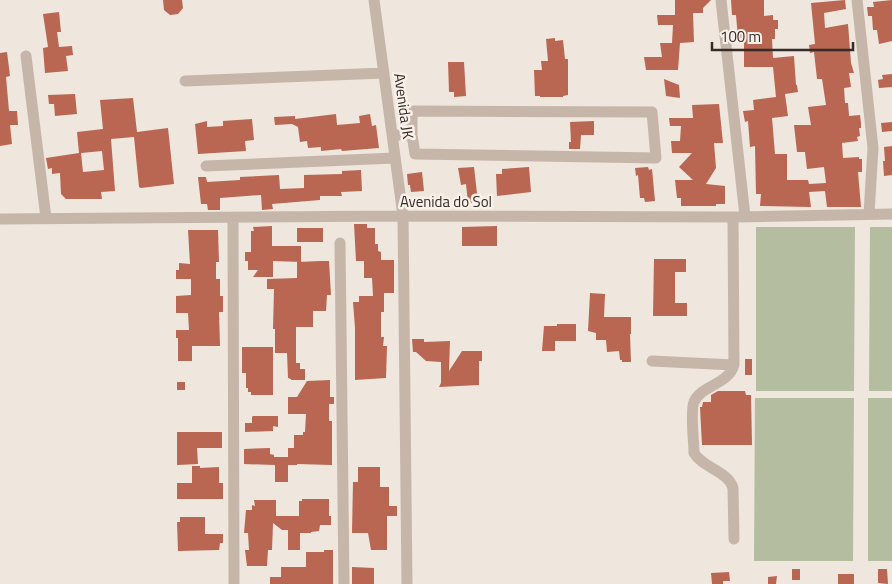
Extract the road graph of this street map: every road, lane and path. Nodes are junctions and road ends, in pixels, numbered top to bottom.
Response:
1 (374, 0) edge
2 (721, 0) edge
3 (857, 0) edge
4 (26, 56) dead end
5 (384, 73) junction
6 (185, 81) dead end
7 (392, 135) junction
8 (412, 135) junction
9 (395, 158) junction
10 (206, 166) dead end
11 (869, 214) junction
12 (892, 214) edge
13 (403, 216) junction
14 (739, 217) junction
15 (46, 218) junction
16 (233, 218) junction
17 (0, 219) edge
18 (340, 244) dead end
19 (652, 361) dead end
20 (734, 365) junction
21 (734, 539) dead end
22 (234, 584) edge
23 (344, 584) edge
24 (407, 584) edge

1 - 5 street, Avenida JK
2 - 14 street
3 - 11 street
4 - 15 street
5 - 6 street
5 - 7 street, Avenida JK
7 - 8 street
7 - 9 street, Avenida JK
8 - 8 street
9 - 10 street
9 - 13 street, Avenida JK
11 - 12 street, Avenida do Sol
11 - 14 street, Avenida do Sol
13 - 14 street, Avenida do Sol
13 - 16 street, Avenida do Sol
13 - 24 street, Avenida JK
14 - 20 street
15 - 16 street, Avenida do Sol
15 - 17 street, Avenida do Sol
16 - 22 street
18 - 23 street
19 - 20 street
20 - 21 street

